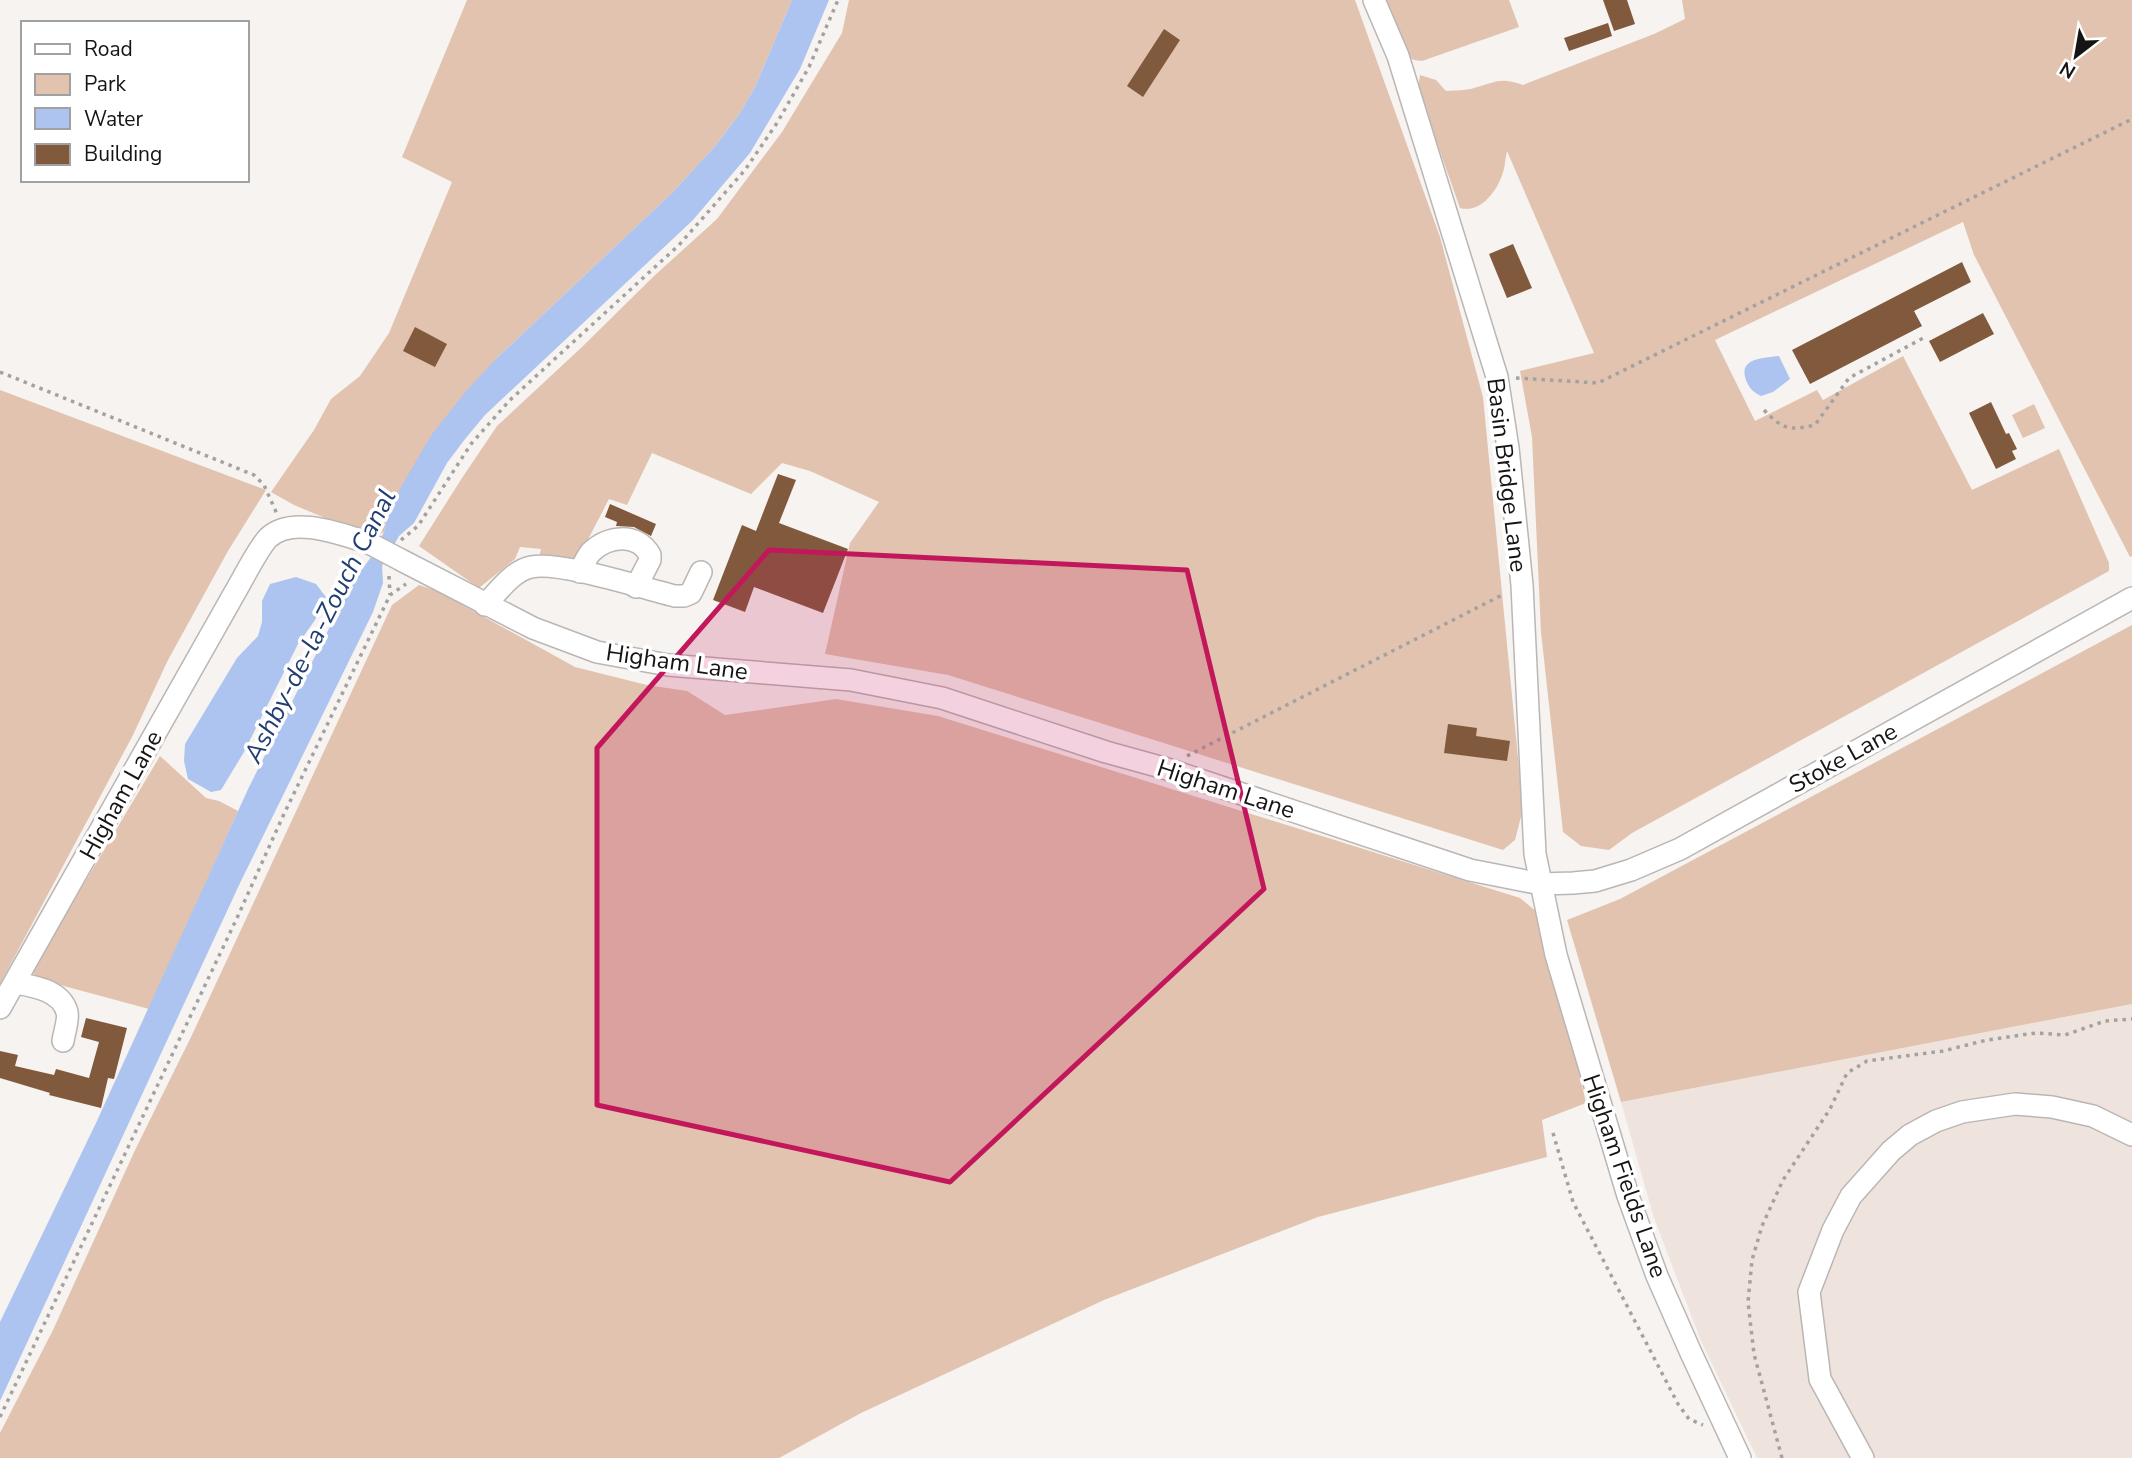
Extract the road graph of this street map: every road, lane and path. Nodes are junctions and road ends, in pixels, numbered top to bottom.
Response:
1 (838, 0) edge
2 (1374, 0) edge
3 (2132, 119) edge
4 (1927, 336) dead end
5 (0, 372) edge
6 (1497, 377) junction
7 (1763, 410) dead end
8 (285, 528) junction
9 (396, 559) junction
10 (580, 572) junction
11 (701, 572) dead end
12 (1522, 585) junction
13 (636, 587) junction
14 (2132, 598) edge
15 (485, 605) junction
16 (1164, 768) junction
17 (1541, 884) junction
18 (15, 983) junction
19 (0, 1009) edge
20 (63, 1041) dead end
21 (1553, 1133) dead end
22 (2132, 1135) edge
23 (0, 1416) edge
24 (1722, 1420) junction
25 (1740, 1458) edge
26 (1863, 1458) edge

1 - 9 path
2 - 6 street, Basin Bridge Lane
3 - 6 path
4 - 7 path
5 - 8 path
6 - 12 street, Basin Bridge Lane
8 - 9 street, Higham Lane, bridge
8 - 18 street, Higham Lane
9 - 15 street, Higham Lane
9 - 23 path
10 - 13 street
10 - 13 street
10 - 15 street
11 - 13 street
12 - 16 path
12 - 17 street, Basin Bridge Lane
14 - 17 street, Stoke Lane
15 - 16 street, Higham Lane
16 - 17 street, Higham Lane
17 - 24 street, Higham Fields Lane
18 - 19 street, Higham Lane
18 - 20 street
21 - 24 path
22 - 26 street
24 - 25 street, Higham Fields Lane

